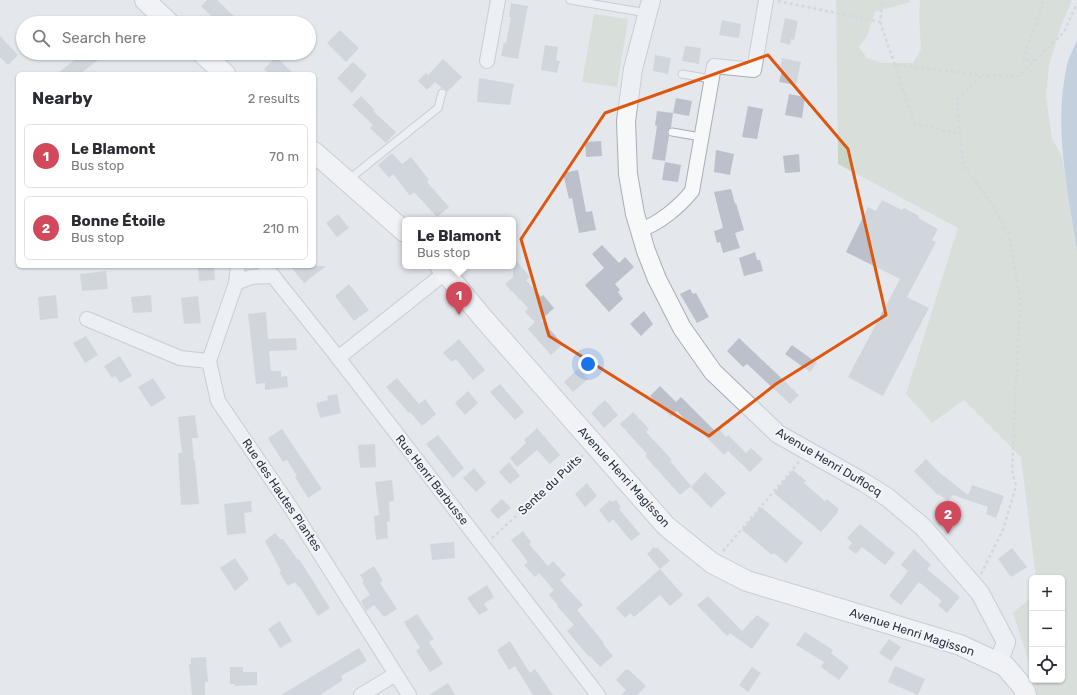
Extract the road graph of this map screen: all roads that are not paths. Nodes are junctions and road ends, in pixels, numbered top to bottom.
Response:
1 (144, 0) edge
2 (498, 0) edge
3 (570, 0) edge
4 (766, 0) edge
5 (649, 6) edge
6 (161, 16) edge
7 (210, 60) edge
8 (487, 61) dead end
9 (223, 72) edge
10 (682, 74) dead end
11 (711, 79) junction
12 (442, 94) dead end
13 (672, 132) dead end
14 (701, 137) junction
15 (316, 154) edge
16 (347, 180) junction
17 (402, 229) edge
18 (639, 230) junction
19 (238, 268) edge
20 (443, 269) edge
21 (269, 271) edge
22 (236, 283) junction
23 (87, 319) dead end
24 (338, 358) junction
25 (209, 361) junction
26 (998, 663) junction
27 (396, 674) junction
28 (360, 695) edge
29 (409, 695) edge
30 (598, 695) edge
31 (1026, 695) edge

1 - 6 main road
2 - 8 street
3 - 5 lane
4 - 11 street
5 - 18 street, Avenue Henri Duflocq
7 - 9 main road
10 - 11 lane
11 - 14 street
12 - 16 lane
13 - 14 lane
14 - 18 street
15 - 16 main road
16 - 17 main road
18 - 26 street, Avenue Henri Duflocq
19 - 22 street
20 - 24 street
20 - 26 main road, Avenue Henri Magisson
21 - 22 street
21 - 24 street, Rue Henri Barbusse
22 - 25 street
23 - 25 street
24 - 30 street, Rue Henri Barbusse
25 - 27 street, Rue des Hautes Plantes
26 - 31 main road, Avenue Henri Magisson
27 - 28 street
27 - 29 street, Rue des Hautes Plantes

